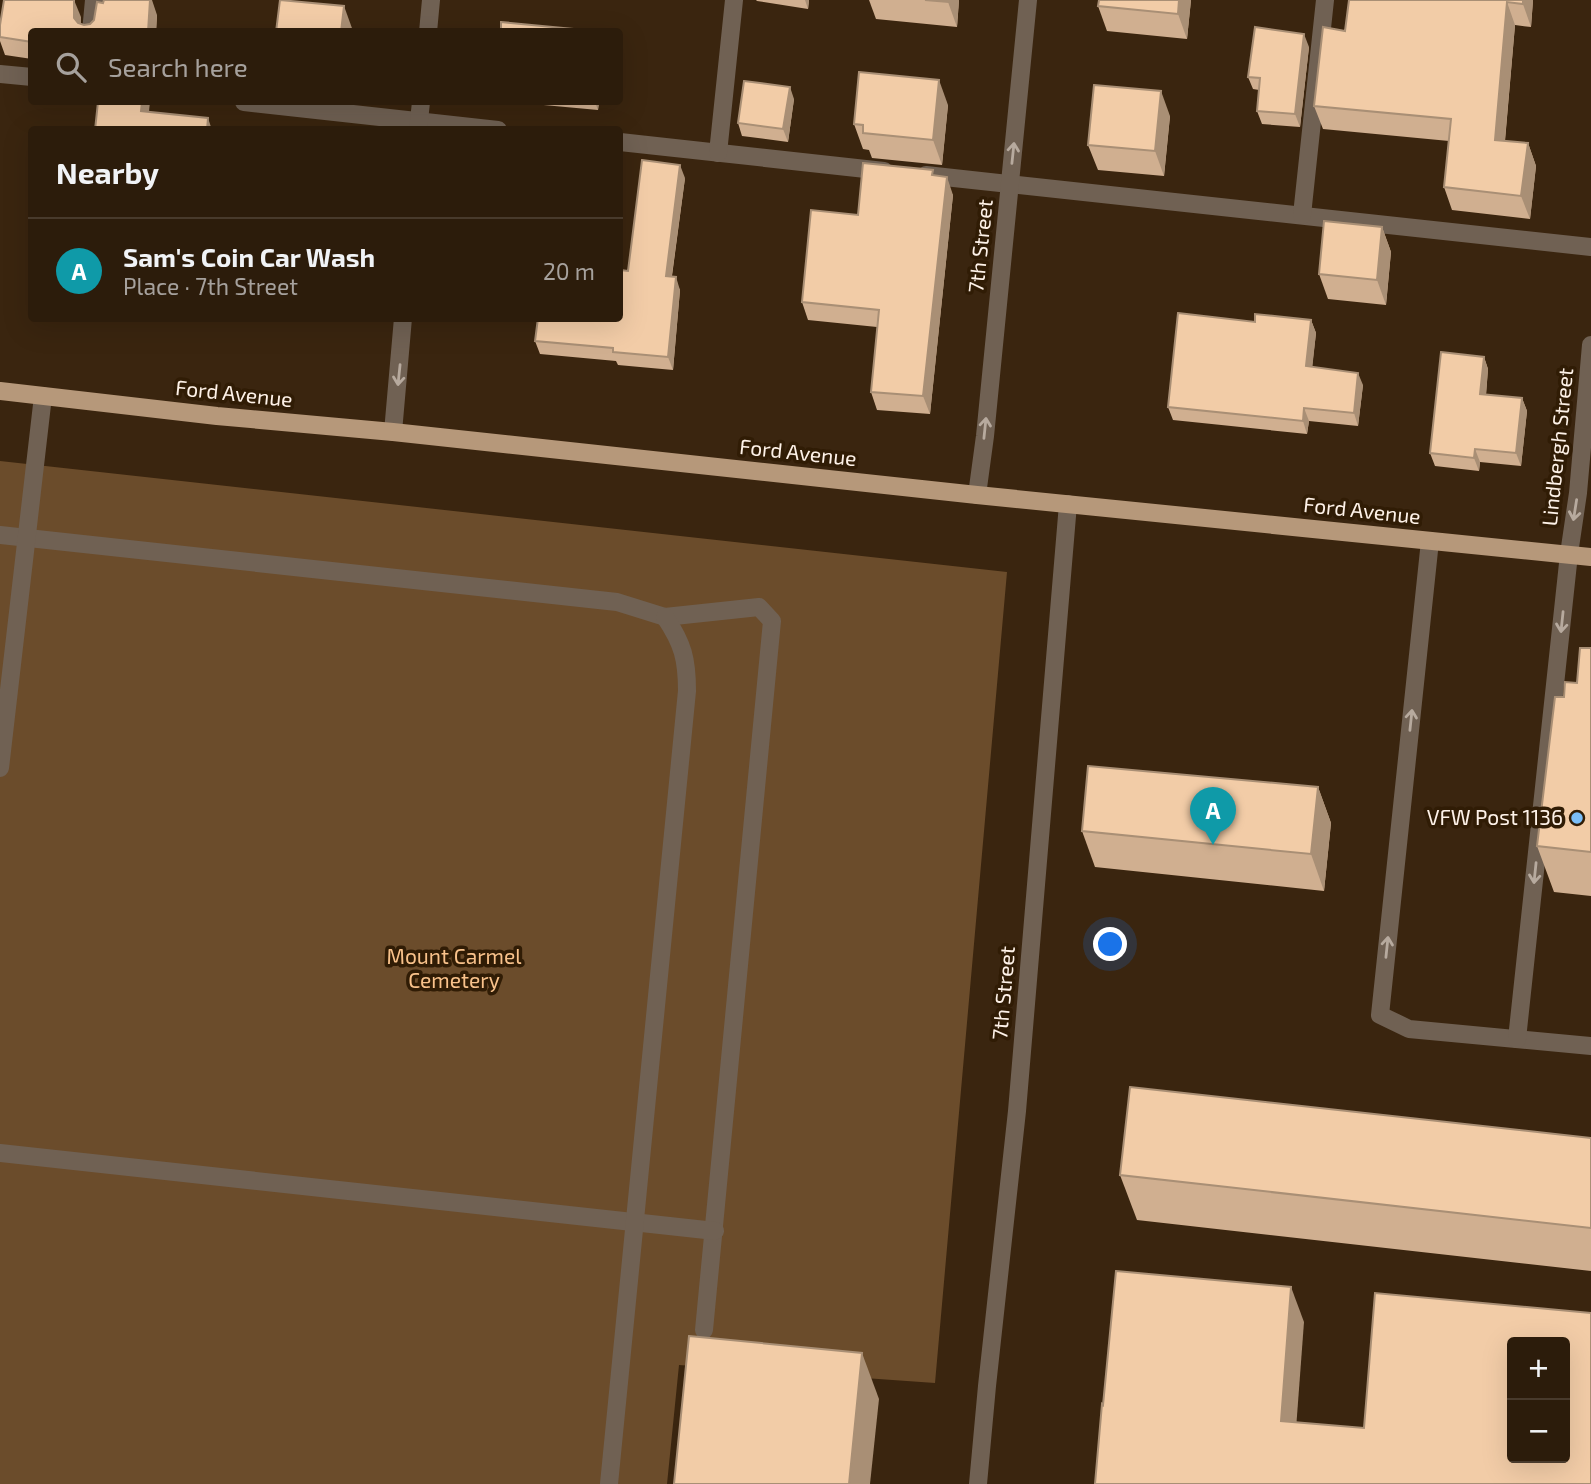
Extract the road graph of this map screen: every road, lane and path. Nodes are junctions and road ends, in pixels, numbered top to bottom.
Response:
1 (94, 0) edge
2 (431, 0) edge
3 (734, 0) edge
4 (1028, 0) edge
5 (1325, 0) edge
6 (90, 28) edge
7 (428, 28) edge
8 (0, 74) edge
9 (28, 77) edge
10 (267, 105) edge
11 (421, 105) edge
12 (418, 125) edge
13 (623, 142) edge
14 (718, 153) junction
15 (1009, 184) junction
16 (1302, 215) junction
17 (1591, 247) edge
18 (404, 322) edge
19 (1591, 345) edge
20 (0, 391) edge
21 (43, 396) junction
22 (393, 432) junction
23 (977, 495) junction
24 (1068, 504) junction
25 (0, 535) edge
26 (27, 538) junction
27 (1430, 541) junction
28 (1569, 554) junction
29 (1591, 556) edge
30 (665, 617) junction
31 (0, 768) edge
32 (1517, 1040) junction
33 (1591, 1046) edge
34 (0, 1153) edge
35 (635, 1222) junction
36 (715, 1231) junction
37 (704, 1330) dead end
38 (610, 1484) edge
39 (978, 1484) edge

1 - 6 street
2 - 7 street
3 - 14 street
15 -> 4 street, 7th Street
5 - 16 street
8 - 9 street
10 - 12 street
11 - 12 street
13 - 14 street
14 - 15 street
15 - 16 street
23 -> 15 street, 7th Street
16 - 17 street
18 -> 22 street
19 -> 28 street, Lindbergh Street
20 - 21 main road, Ford Avenue
21 - 22 main road, Ford Avenue
21 - 26 street
22 - 23 main road, Ford Avenue
23 - 24 main road, Ford Avenue
24 - 27 main road, Ford Avenue
24 - 39 street, 7th Street
25 - 26 street
26 - 30 street
26 - 31 street
27 - 28 main road, Ford Avenue
32 -> 27 street
28 - 29 main road, Ford Avenue
28 -> 32 street, Lindbergh Street
30 - 35 street
30 - 36 street
32 - 33 street
34 - 35 street
35 - 36 street
35 - 38 street
36 - 37 street

